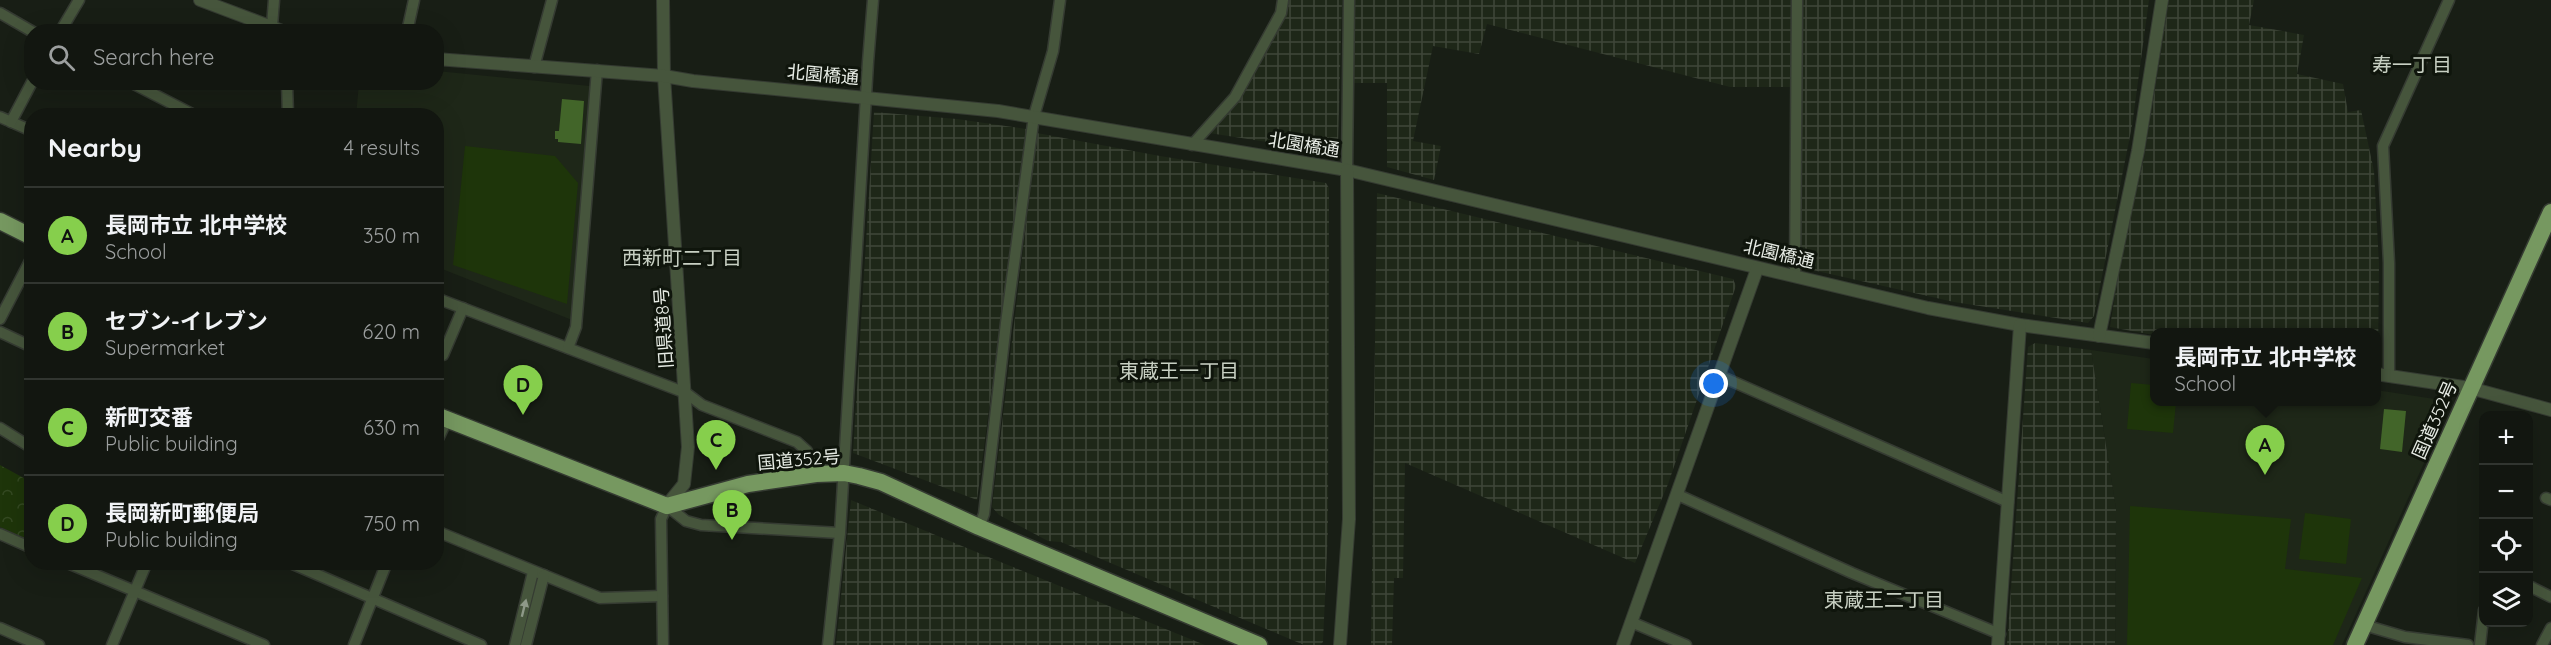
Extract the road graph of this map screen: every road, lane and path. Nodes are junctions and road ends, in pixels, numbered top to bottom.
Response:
1 (80, 0) edge
2 (200, 0) edge
3 (273, 0) edge
4 (414, 0) edge
5 (552, 0) edge
6 (663, 0) edge
7 (873, 0) edge
8 (1060, 0) edge
9 (1283, 0) edge
10 (1349, 0) edge
11 (1797, 0) edge
12 (2162, 0) edge
13 (2449, 0) edge
14 (0, 13) edge
15 (65, 24) edge
16 (264, 24) edge
17 (279, 24) edge
18 (409, 24) edge
19 (24, 27) edge
20 (444, 60) edge
21 (534, 67) junction
22 (597, 70) junction
23 (664, 76) junction
24 (28, 90) edge
25 (145, 90) edge
26 (287, 90) edge
27 (866, 98) junction
28 (172, 105) junction
29 (170, 108) edge
30 (179, 108) edge
31 (288, 108) edge
32 (1034, 116) junction
33 (0, 117) edge
34 (11, 122) junction
35 (24, 128) edge
36 (1192, 145) junction
37 (1347, 170) junction
38 (2551, 212) edge
39 (0, 221) edge
40 (24, 233) edge
41 (1757, 269) junction
42 (24, 272) edge
43 (1795, 276) junction
44 (444, 301) edge
45 (463, 308) junction
46 (0, 319) edge
47 (2020, 325) junction
48 (0, 332) edge
49 (2099, 336) junction
50 (2150, 342) edge
51 (24, 343) edge
52 (568, 348) junction
53 (444, 353) edge
54 (2382, 375) edge
55 (1720, 376) junction
56 (2470, 388) junction
57 (687, 393) junction
58 (2551, 410) edge
59 (444, 419) edge
60 (0, 428) edge
61 (24, 443) edge
62 (844, 473) junction
63 (816, 474) junction
64 (1678, 495) junction
65 (2008, 502) junction
66 (667, 506) junction
67 (979, 527) junction
68 (840, 533) junction
69 (0, 534) edge
70 (444, 534) edge
71 (24, 544) edge
72 (84, 570) edge
73 (144, 570) edge
74 (307, 570) edge
75 (384, 570) edge
76 (539, 573) junction
77 (2533, 588) edge
78 (135, 592) junction
79 (662, 596) junction
80 (2551, 597) edge
81 (372, 598) junction
82 (1631, 622) junction
83 (2364, 625) junction
84 (2482, 627) edge
85 (0, 628) edge
86 (1999, 640) edge
87 (2404, 641) edge
88 (39, 645) edge
89 (112, 645) edge
90 (264, 645) edge
91 (354, 645) edge
92 (481, 645) edge
93 (515, 645) edge
94 (526, 645) edge
95 (663, 645) edge
96 (828, 645) edge
97 (1259, 645) edge
98 (1340, 645) edge
99 (1623, 645) edge
100 (1686, 645) edge
101 (2355, 645) edge
102 (2468, 645) edge
103 (2480, 645) edge

1 - 15 street
2 - 16 street
3 - 17 street
4 - 18 street
5 - 21 street
6 - 23 street, 旧県道8号
7 - 27 street
8 - 32 street
9 - 36 street
10 - 37 street
11 - 43 street
12 - 49 street
13 - 54 street
14 - 19 street
20 - 21 street, 北園橋通
21 - 22 street, 北園橋通
22 - 23 street, 北園橋通
22 - 52 street
23 - 27 street, 北園橋通
23 - 57 street, 旧県道8号
24 - 34 street
25 - 28 street
26 - 31 street
27 - 32 street, 北園橋通
27 - 62 street
28 - 29 street
28 - 30 street
32 - 36 street, 北園橋通
32 - 67 street
33 - 34 street
34 - 35 street
36 - 37 street, 北園橋通
37 - 41 street, 北園橋通
37 - 98 street
38 - 56 highway, 国道352号
39 - 40 highway
41 - 43 street, 北園橋通
41 - 55 street
42 - 46 street
43 - 47 street, 北園橋通
44 - 45 street
45 - 52 street
45 - 53 street
47 - 49 street, 北園橋通
47 - 65 street
48 - 51 street
49 - 50 street, 北園橋通
52 - 57 street
54 - 56 street
55 - 64 street
55 - 65 street
56 - 58 street
56 - 83 highway, 国道352号
57 - 63 street
57 - 66 street, 旧県道8号
59 - 66 highway
60 - 61 street
62 - 63 highway, 国道352号
62 - 67 highway, 国道352号
62 - 68 street
63 - 66 highway, 国道352号
64 - 82 street
64 - 86 street
65 - 86 street
66 - 68 street
66 - 79 street, 旧県道8号
67 - 97 highway, 国道352号
68 - 96 street
69 - 71 street
70 - 76 street
72 - 78 street
73 - 78 street
74 - 81 street
75 - 81 street
76 - 79 street
93 -> 76 street
76 - 94 street
77 - 80 street
78 - 89 street
78 - 90 street
79 - 95 street, 旧県道8号
81 - 91 street
81 - 92 street
82 - 99 street
82 - 100 street
83 - 87 street
83 - 101 highway, 国道352号
84 - 103 street
85 - 88 street
87 - 102 street

